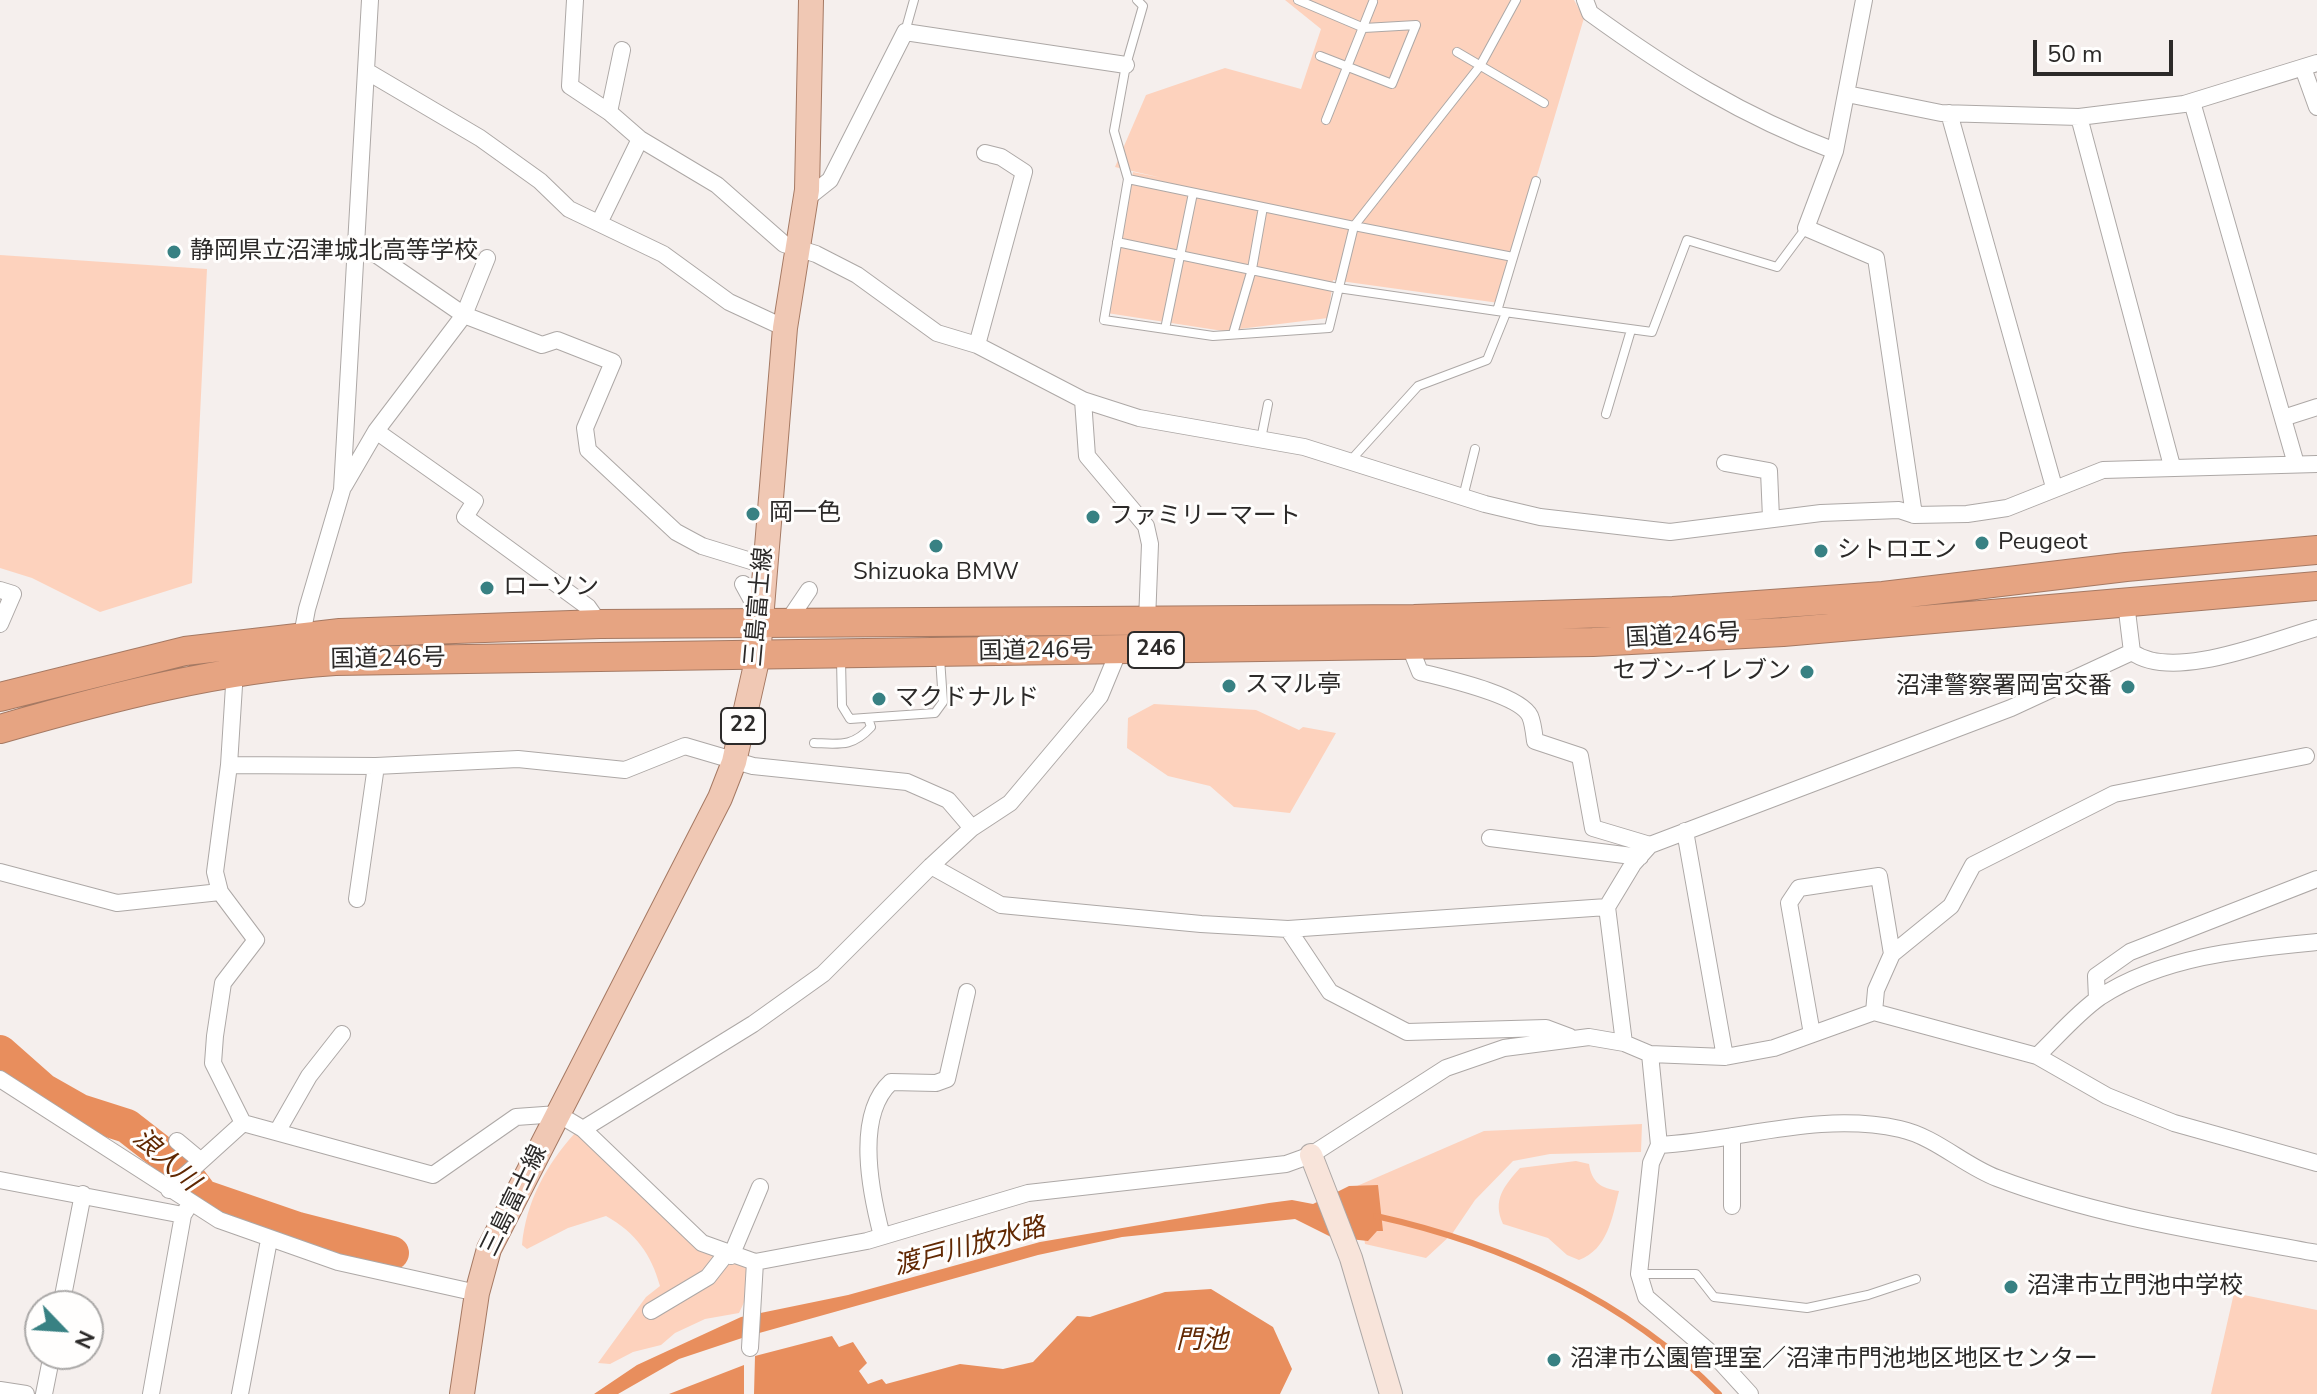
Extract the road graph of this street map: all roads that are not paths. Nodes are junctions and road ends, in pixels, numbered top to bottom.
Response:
1 (370, 0) edge
2 (575, 0) edge
3 (811, 0) edge
4 (914, 0) edge
5 (1137, 0) edge
6 (1298, 0) edge
7 (1516, 0) edge
8 (1585, 0) edge
9 (1864, 0) edge
10 (1373, 2) dead end
11 (1364, 28) junction
12 (905, 32) junction
13 (622, 50) dead end
14 (1457, 52) dead end
15 (1320, 56) dead end
16 (1126, 65) junction
17 (1480, 66) junction
18 (2310, 66) edge
19 (1350, 67) junction
20 (368, 72) junction
21 (1847, 94) junction
22 (2192, 102) junction
23 (1544, 103) dead end
24 (2317, 107) edge
25 (609, 112) junction
26 (1949, 113) junction
27 (2079, 117) junction
28 (1326, 120) dead end
29 (640, 139) junction
30 (1835, 151) junction
31 (985, 153) dead end
32 (1128, 179) junction
33 (1536, 181) dead end
34 (1193, 193) junction
35 (806, 199) junction
36 (1263, 207) junction
37 (600, 221) junction
38 (1354, 226) junction
39 (1806, 228) junction
40 (358, 242) junction
41 (1117, 242) junction
42 (799, 251) junction
43 (1181, 252) junction
44 (1513, 257) junction
45 (487, 258) dead end
46 (1252, 269) junction
47 (1338, 288) junction
48 (1501, 312) junction
49 (464, 315) junction
50 (785, 328) junction
51 (1165, 329) junction
52 (1631, 330) junction
53 (1233, 334) junction
54 (977, 345) junction
55 (1083, 400) junction
56 (1268, 404) dead end
57 (2317, 407) edge
58 (1606, 414) dead end
59 (2283, 418) junction
60 (376, 431) junction
61 (1261, 439) junction
62 (1475, 449) dead end
63 (1351, 460) junction
64 (1725, 463) dead end
65 (2296, 464) junction
66 (2317, 464) edge
67 (2172, 466) junction
68 (2054, 487) junction
69 (342, 490) junction
70 (1463, 497) junction
71 (1914, 515) junction
72 (1771, 518) junction
73 (2317, 550) edge
74 (764, 565) junction
75 (743, 584) dead end
76 (2317, 586) edge
77 (0, 590) edge
78 (809, 590) dead end
79 (2317, 594) edge
80 (2197, 596) junction
81 (2126, 603) junction
82 (1147, 621) junction
83 (0, 624) edge
84 (600, 624) junction
85 (770, 627) junction
86 (2317, 628) edge
87 (302, 635) junction
88 (1410, 647) junction
89 (1119, 650) junction
90 (2132, 652) junction
91 (940, 653) junction
92 (841, 655) junction
93 (758, 656) junction
94 (235, 670) junction
95 (0, 697) edge
96 (868, 718) junction
97 (0, 729) edge
98 (814, 743) dead end
99 (2306, 756) dead end
100 (734, 762) junction
101 (229, 765) junction
102 (376, 766) junction
103 (972, 828) junction
104 (1685, 831) junction
105 (1490, 838) dead end
106 (1645, 851) junction
107 (931, 866) junction
108 (0, 872) edge
109 (2317, 879) edge
110 (220, 892) junction
111 (357, 899) dead end
112 (1607, 907) junction
113 (1288, 929) junction
114 (2317, 942) edge
115 (1892, 954) junction
116 (967, 992) dead end
117 (2097, 999) junction
118 (1874, 1012) junction
119 (342, 1034) dead end
120 (1812, 1034) junction
121 (1571, 1038) junction
122 (1624, 1043) junction
123 (1650, 1054) junction
124 (2037, 1056) junction
125 (1725, 1057) junction
126 (0, 1079) edge
127 (558, 1114) junction
128 (243, 1123) junction
129 (583, 1129) junction
130 (277, 1132) junction
131 (1732, 1136) junction
132 (177, 1141) dead end
133 (1659, 1145) junction
134 (1311, 1155) junction
135 (2317, 1163) edge
136 (185, 1175) junction
137 (0, 1180) edge
138 (760, 1187) dead end
139 (83, 1194) junction
140 (1732, 1206) dead end
141 (186, 1210) junction
142 (882, 1236) junction
143 (269, 1240) junction
144 (2317, 1253) edge
145 (729, 1255) junction
146 (755, 1262) junction
147 (1639, 1274) junction
148 (1916, 1279) dead end
149 (64, 1290) edge
150 (477, 1293) junction
151 (651, 1311) dead end
152 (750, 1348) dead end
153 (49, 1370) edge
154 (0, 1390) edge
155 (26, 1394) edge
156 (44, 1394) edge
157 (151, 1394) edge
158 (240, 1394) edge
159 (462, 1394) edge
160 (1391, 1394) edge
161 (1750, 1394) edge

1 - 20 street
2 - 25 street
3 - 35 main road, 三島富士線 / 22
4 - 12 lane
5 - 16 lane
6 - 11 lane
7 - 17 lane
8 - 30 street
9 - 21 street
10 - 11 lane
11 - 19 lane
11 - 19 lane
12 - 16 street
12 - 35 street
13 - 25 street
14 - 17 lane
15 - 19 lane
16 - 32 lane
17 - 23 lane
17 - 38 lane
18 - 22 street
18 - 24 street
19 - 28 lane
20 - 37 street
20 - 40 street
21 - 26 street
21 - 30 street
22 - 27 street
22 - 59 street
25 - 29 street
26 - 27 street
26 - 68 street
27 - 67 street
29 - 37 street
29 - 42 street
30 - 39 street
31 - 54 street
32 - 34 lane
32 - 41 lane
33 - 44 lane
34 - 36 lane
34 - 43 lane
35 - 42 main road, 三島富士線 / 22
36 - 38 lane
36 - 46 lane
37 - 50 street
38 - 44 lane
38 - 47 lane
39 - 52 lane
39 - 71 street
40 - 49 street
40 - 69 street
41 - 43 lane
41 - 51 lane
42 - 50 main road, 三島富士線 / 22
42 - 54 street
43 - 46 lane
43 - 51 lane
44 - 48 lane
45 - 49 street
46 - 47 lane
46 - 53 lane
47 - 48 lane
47 - 53 lane
48 - 52 lane
48 - 63 lane
49 - 60 street
49 - 74 street
50 - 74 main road, 三島富士線 / 22
51 - 53 lane
52 - 58 lane
54 - 55 street
55 - 61 street
55 - 82 street
56 - 61 lane
57 - 59 street
59 - 65 street
60 - 69 street
60 - 84 street
61 - 63 street
62 - 70 lane
63 - 70 street
64 - 72 street
65 - 66 street
65 - 67 street
67 - 68 street
68 - 71 street
69 - 87 street
70 - 72 street
71 - 72 street
73 - 82 highway, 国道246号 / 246
74 - 85 main road, 三島富士線 / 22
75 - 85 street
76 - 80 highway, 国道246号 / 246
77 - 83 street
78 - 85 street
79 - 80 highway, 246
80 - 81 highway, 国道246号 / 246
81 - 88 highway, 国道246号 / 246
81 - 90 street
82 - 85 highway, 国道246号 / 246
84 - 85 highway, 国道246号 / 246
84 - 87 highway, 国道246号 / 246
85 - 93 main road, 三島富士線 / 22
86 - 90 street
87 - 95 highway, 国道246号 / 246
88 - 89 highway, 国道246号 / 246
88 - 106 street
89 - 91 highway, 国道246号 / 246
89 - 103 street
90 - 104 street
91 - 92 highway, 国道246号 / 246
91 - 96 lane
92 - 93 highway, 国道246号 / 246
92 - 96 lane
93 - 94 highway, 国道246号 / 246
93 - 100 main road, 三島富士線 / 22
94 - 97 highway, 国道246号 / 246
94 - 101 street
96 - 98 lane
99 - 115 street
100 - 102 street
100 - 103 street
100 - 127 main road, 三島富士線 / 22
101 - 102 street
101 - 110 street
102 - 111 street
103 - 107 street
104 - 106 street
104 - 125 street
105 - 106 street
106 - 112 street
107 - 113 street
107 - 129 street
108 - 110 street
109 - 117 street
110 - 128 street
112 - 113 street
112 - 122 street
113 - 121 street
114 - 117 street
115 - 118 street
115 - 120 street
116 - 142 street
117 - 124 street
118 - 120 street
118 - 124 street
119 - 130 street
120 - 125 street
121 - 122 street
121 - 134 street
122 - 123 street
123 - 125 street
123 - 133 street
124 - 135 street
126 - 136 street
127 - 129 street
127 - 130 street
127 - 150 main road, 三島富士線 / 22
128 - 130 street
128 - 136 street
129 - 145 street
131 - 133 street
131 - 140 street
131 - 144 street
132 - 136 street
133 - 147 street
134 - 142 street
134 - 160 street
136 - 141 street
137 - 139 street
138 - 145 street
139 - 141 street
139 - 149 street
141 - 143 street
141 - 157 street
142 - 146 street
143 - 150 street
143 - 158 street
145 - 146 street
145 - 151 street
146 - 152 street
147 - 148 lane
147 - 161 street
150 - 159 main road, 三島富士線 / 22
153 - 156 street
154 - 155 street

